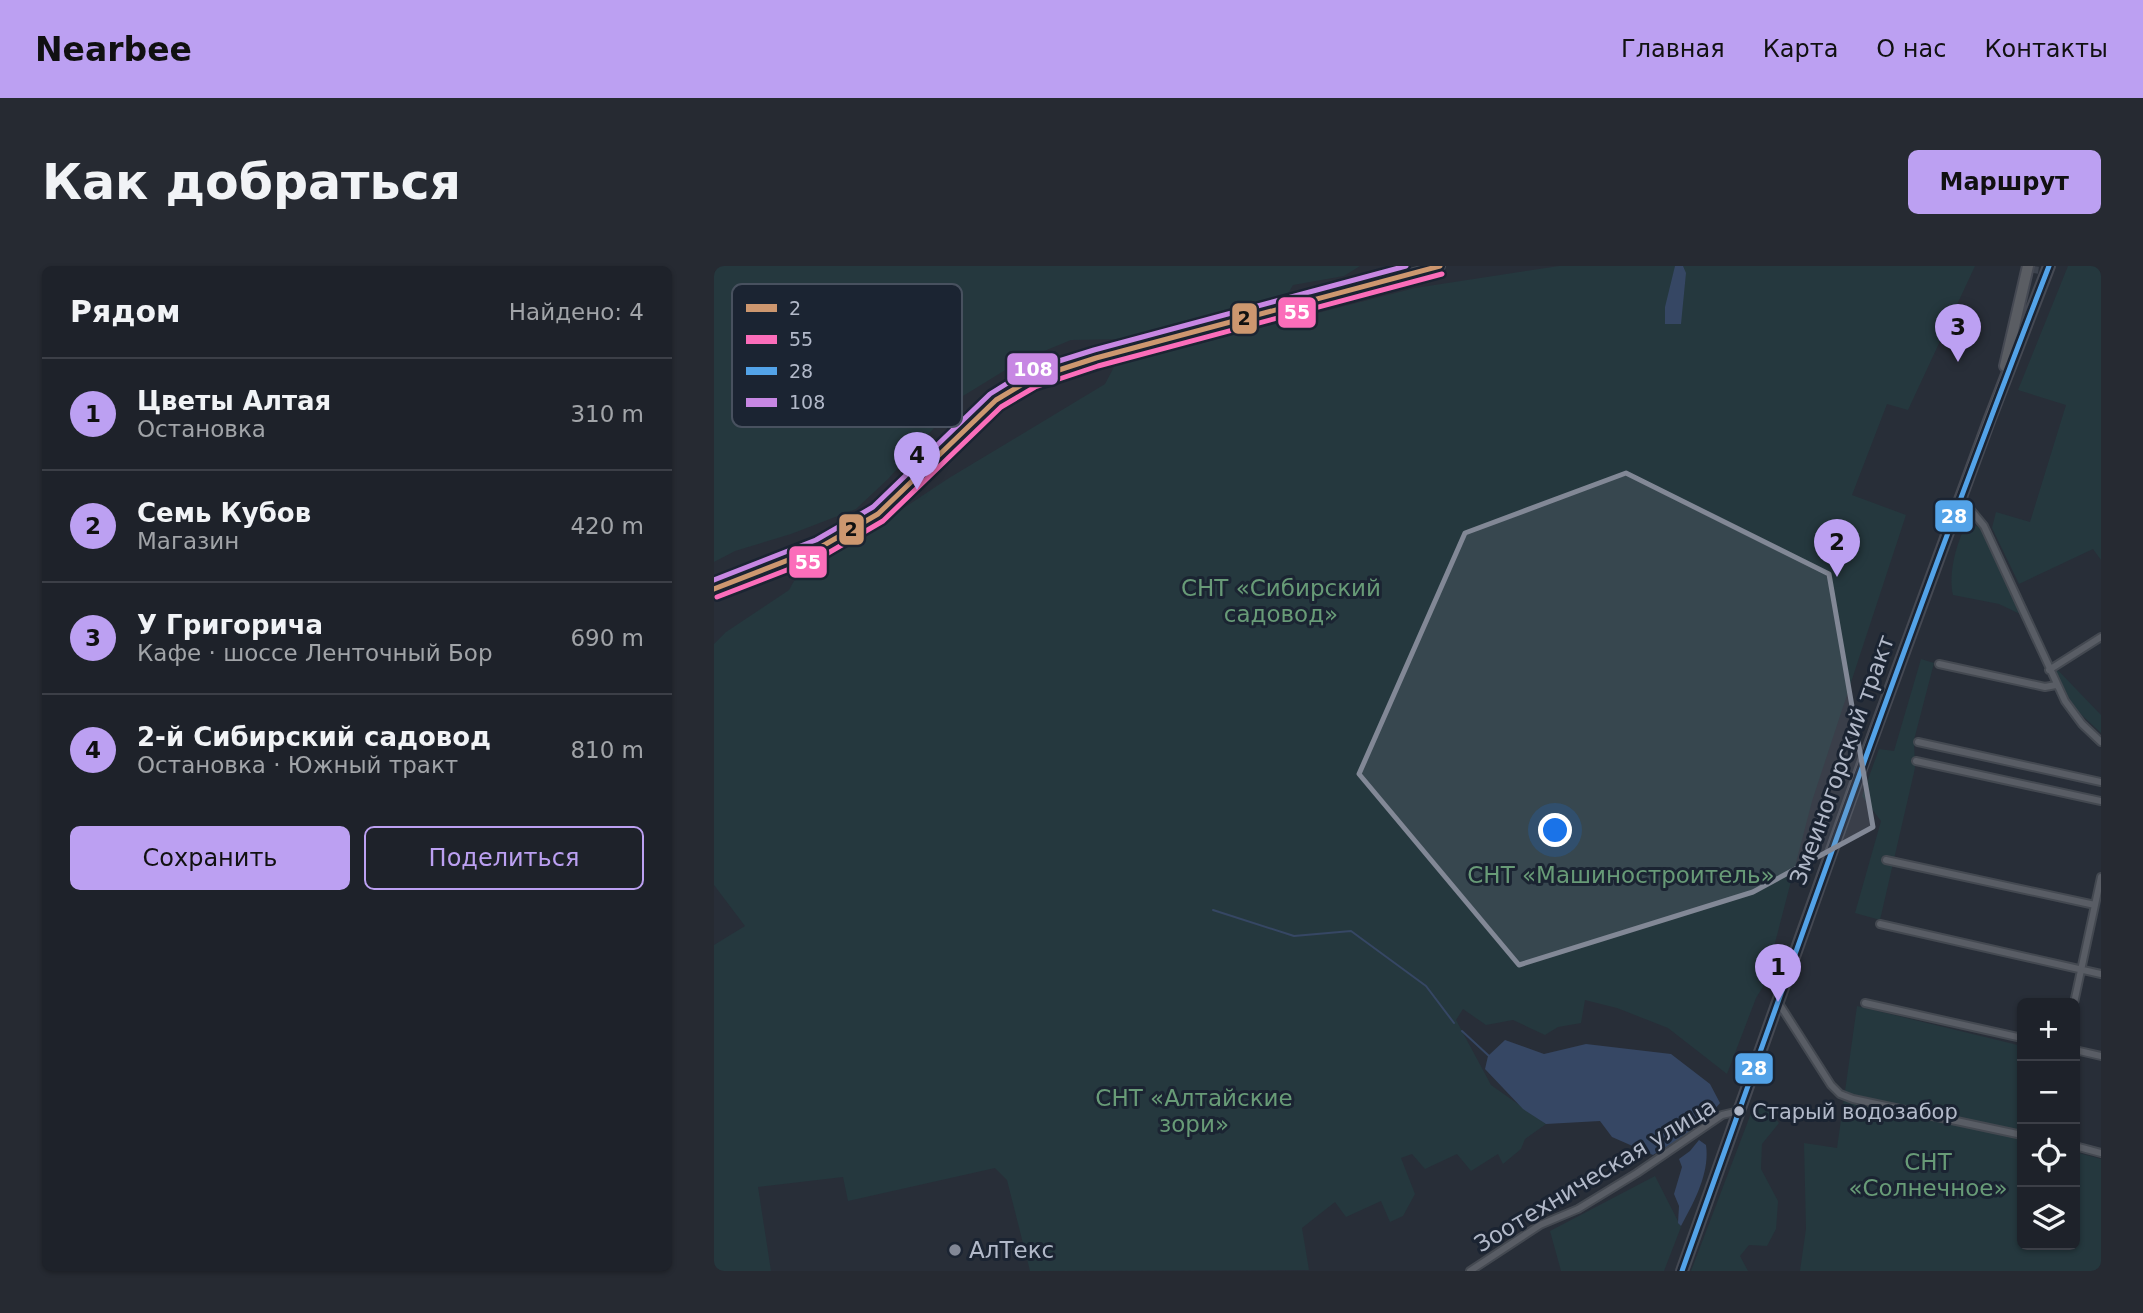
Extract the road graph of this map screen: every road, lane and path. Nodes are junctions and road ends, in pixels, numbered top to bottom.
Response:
1 (1440, 266) edge
2 (2042, 266) edge
3 (2049, 266) edge
4 (2030, 270) edge
5 (2022, 335) junction
6 (1999, 396) junction
7 (1961, 498) junction
8 (714, 589) edge
9 (2101, 636) edge
10 (1939, 664) dead end
11 (2049, 670) junction
12 (2056, 685) junction
13 (2101, 742) edge
14 (1918, 743) dead end
15 (1916, 761) dead end
16 (2101, 782) edge
17 (2101, 801) edge
18 (1886, 860) dead end
19 (2101, 877) edge
20 (2095, 905) junction
21 (1880, 925) dead end
22 (2081, 970) junction
23 (2101, 974) edge
24 (2075, 998) edge
25 (1778, 1002) junction
26 (1865, 1003) dead end
27 (2017, 1037) edge
28 (2080, 1051) edge
29 (2101, 1056) edge
30 (1740, 1111) junction
31 (2017, 1134) edge
32 (2080, 1147) edge
33 (2101, 1153) edge
34 (1470, 1271) edge
35 (1682, 1271) edge

1 - 8 main road
2 - 5 highway
3 - 5 highway, Змеиногорский тракт
4 - 6 highway
5 - 6 highway, Змеиногорский тракт
6 - 7 highway, Змеиногорский тракт
7 - 11 street
7 - 25 highway, Змеиногорский тракт
9 - 11 street
10 - 12 street
11 - 12 street
12 - 13 street
14 - 16 street
15 - 17 street
18 - 20 street
19 - 20 street
20 - 22 street
21 - 22 street
22 - 23 street
22 - 24 street
25 - 30 highway, Змеиногорский тракт
25 - 31 street
26 - 27 street
28 - 29 street
30 - 34 street, Зоотехническая улица
30 - 35 highway, Змеиногорский тракт
32 - 33 street

